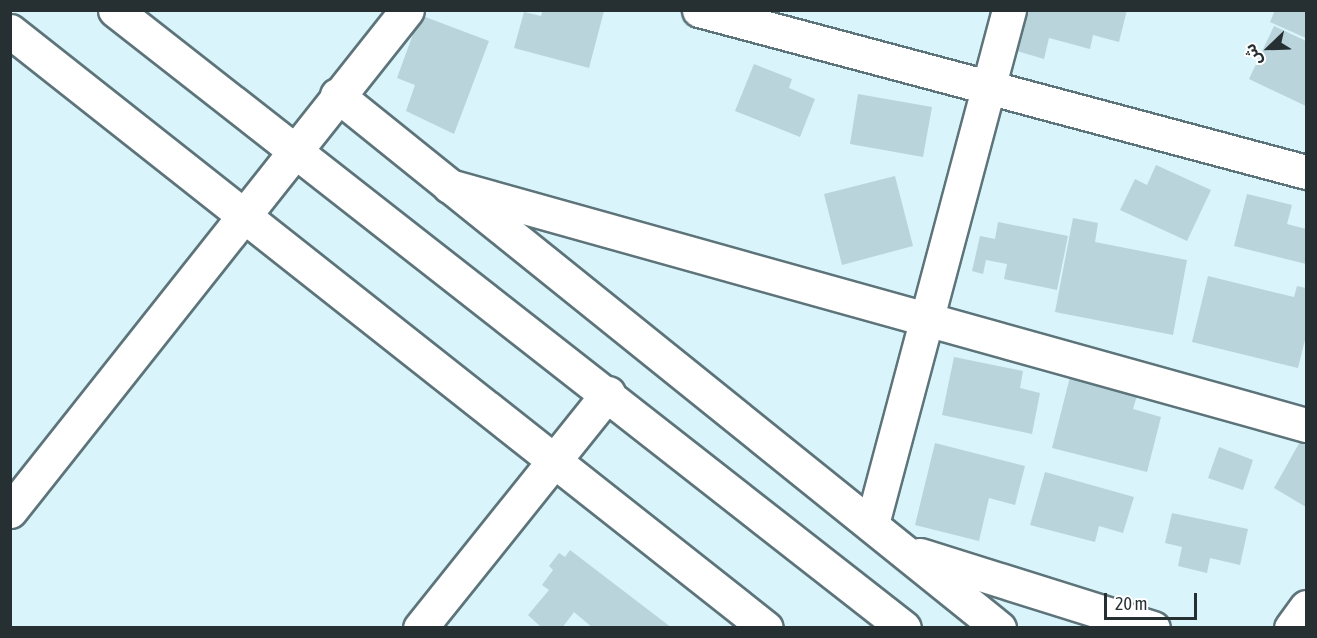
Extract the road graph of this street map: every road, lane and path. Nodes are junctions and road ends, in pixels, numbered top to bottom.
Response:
1 (115, 10) edge
2 (407, 10) edge
3 (699, 10) edge
4 (1009, 10) edge
5 (10, 31) edge
6 (986, 87) junction
7 (337, 95) junction
8 (292, 148) junction
9 (1306, 172) edge
10 (449, 186) junction
11 (242, 217) junction
12 (927, 319) junction
13 (608, 393) junction
14 (1306, 425) edge
15 (552, 459) junction
16 (10, 511) edge
17 (872, 524) junction
18 (905, 550) junction
19 (1306, 607) edge
20 (420, 627) edge
21 (766, 627) edge
22 (904, 627) edge
23 (999, 627) edge
24 (1153, 627) edge
25 (1291, 627) edge

1 - 8 street
2 - 7 street
3 - 6 street
4 - 6 street
5 - 11 street
6 - 9 street
6 - 12 street
7 - 8 street
7 - 10 street
8 - 11 street
8 - 13 street
10 - 12 street
10 - 17 street
11 - 15 street
11 - 16 street
12 - 14 street
12 - 17 street
13 - 15 street
13 - 22 street
15 - 20 street
15 - 21 street
17 - 18 street
18 - 23 street
18 - 24 street
19 - 25 street

